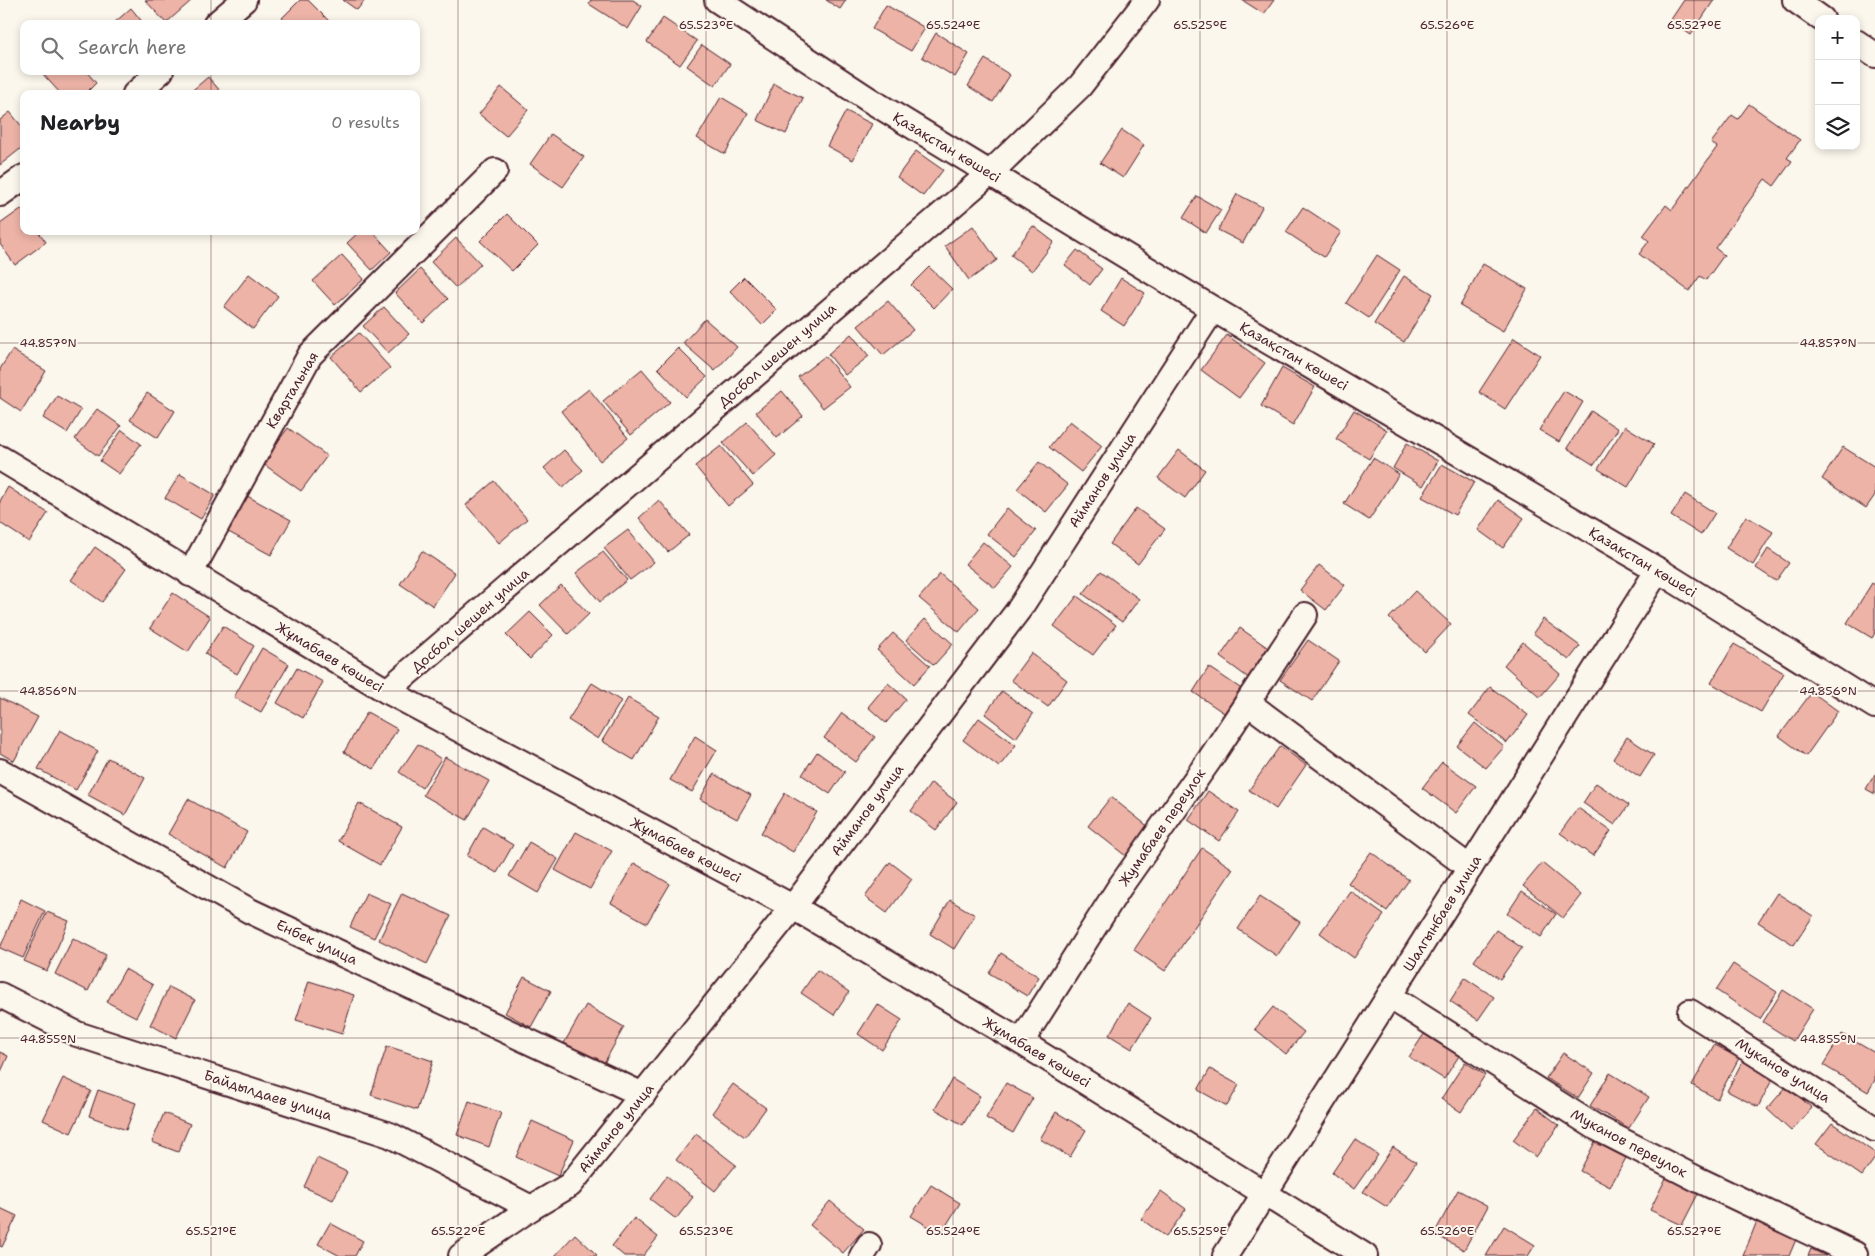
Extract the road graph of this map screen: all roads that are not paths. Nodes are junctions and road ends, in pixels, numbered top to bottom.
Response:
1 (244, 0) edge
2 (717, 0) edge
3 (1147, 0) edge
4 (1795, 0) edge
5 (1816, 15) edge
6 (221, 20) edge
7 (1860, 45) edge
8 (1875, 55) edge
9 (156, 75) edge
10 (140, 90) edge
11 (496, 171) dead end
12 (990, 173) junction
13 (20, 180) edge
14 (0, 194) edge
15 (1212, 309) junction
16 (0, 458) edge
17 (1658, 570) junction
18 (190, 574) junction
19 (1305, 615) dead end
20 (387, 691) junction
21 (1248, 704) junction
22 (1875, 706) edge
23 (0, 771) edge
24 (1470, 868) junction
25 (793, 907) junction
26 (0, 995) edge
27 (1389, 996) junction
28 (1690, 1012) dead end
29 (1021, 1042) junction
30 (643, 1096) junction
31 (1875, 1128) edge
32 (1265, 1194) junction
33 (531, 1208) junction
34 (1855, 1254) dead end
35 (461, 1256) edge
36 (1225, 1256) edge
37 (1365, 1256) edge

1 - 6 street
2 - 12 street, Қазақстан көшесі
3 - 12 street, Досбол шешен улица
4 - 5 street
7 - 8 street
9 - 10 street
11 - 18 street, Квартальная
12 - 15 street, Қазақстан көшесі
12 - 20 street, Досбол шешен улица
13 - 14 street
15 - 17 street, Қазақстан көшесі
15 - 25 street, Айманов улица
16 - 18 street, Жұмабаев көшесі
17 - 22 street, Қазақстан көшесі
17 - 24 street, Шалгынбаев улица
18 - 20 street, Жұмабаев көшесі
19 - 21 street, Жумабаев переулок
20 - 25 street, Жұмабаев көшесі
21 - 24 street
21 - 29 street, Жумабаев переулок
23 - 30 street, Енбек улица
24 - 27 street, Шалгынбаев улица
25 - 29 street, Жұмабаев көшесі
25 - 30 street, Айманов улица
26 - 33 street, Байдылдаев улица
27 - 32 street, Шалгынбаев улица
27 - 34 street, Муканов переулок
28 - 31 street, Муканов улица
29 - 32 street, Жұмабаев көшесі
30 - 33 street, Айманов улица
32 - 36 street, Шалгынбаев улица
32 - 37 street, Жұмабаев көшесі
33 - 35 street, Айманов улица

